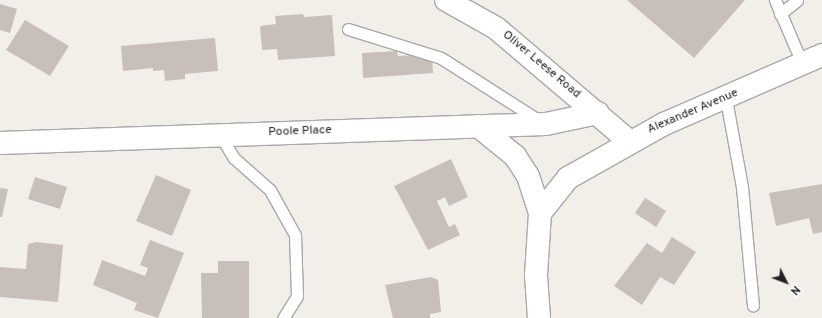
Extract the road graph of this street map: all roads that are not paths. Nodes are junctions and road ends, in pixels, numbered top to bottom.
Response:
1 (446, 0) edge
2 (775, 0) edge
3 (797, 0) edge
4 (780, 14) junction
5 (348, 29) dead end
6 (822, 55) edge
7 (802, 64) junction
8 (726, 99) junction
9 (598, 113) junction
10 (546, 124) junction
11 (478, 126) junction
12 (220, 135) junction
13 (629, 141) junction
14 (0, 143) edge
15 (540, 213) junction
16 (753, 305) dead end
17 (283, 318) edge
18 (539, 318) edge

1 - 9 street, Oliver Leese Road
2 - 4 lane
3 - 4 lane
4 - 7 lane
5 - 10 lane
6 - 7 street, Alexander Avenue
7 - 8 street, Alexander Avenue
8 - 13 street, Alexander Avenue
8 - 16 lane
9 - 10 street, Poole Place
9 - 13 street, Oliver Leese Road
10 - 11 street, Poole Place
11 - 12 street, Poole Place
11 - 15 street
12 - 14 street, Poole Place
12 - 17 lane
13 - 15 street, Alexander Avenue
15 - 18 street

